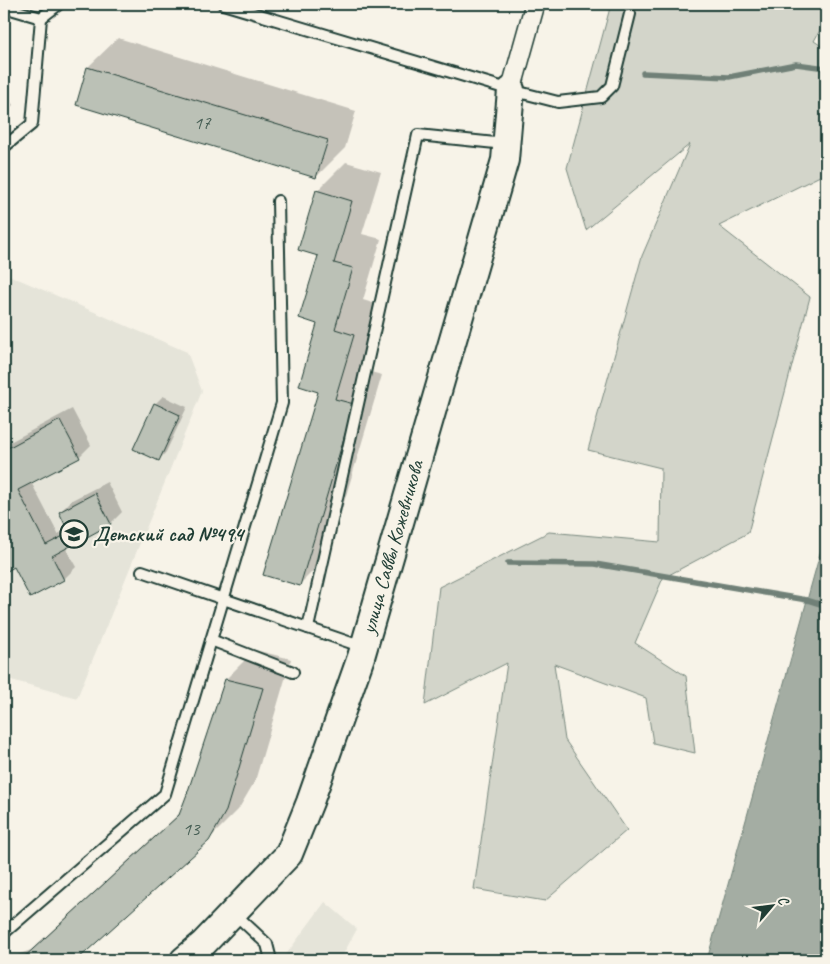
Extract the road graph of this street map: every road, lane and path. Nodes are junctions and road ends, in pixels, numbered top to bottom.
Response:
1 (59, 4) edge
2 (223, 4) edge
3 (536, 4) edge
4 (4, 7) edge
5 (630, 14) dead end
6 (41, 18) junction
7 (511, 90) junction
8 (506, 144) junction
9 (4, 147) edge
10 (278, 202) dead end
11 (142, 571) dead end
12 (223, 599) junction
13 (308, 628) junction
14 (211, 640) junction
15 (364, 648) junction
16 (293, 672) dead end
17 (233, 912) junction
18 (4, 933) edge
19 (184, 960) edge
20 (271, 960) edge

1 - 6 lane
2 - 7 lane
3 - 7 street
4 - 6 lane
5 - 7 lane
6 - 9 lane
7 - 8 street, улица Саввы Кожевникова
8 - 13 lane
8 - 15 street, улица Саввы Кожевникова
10 - 12 lane
11 - 12 lane
12 - 13 lane
12 - 14 lane
13 - 15 lane
14 - 16 lane
14 - 18 lane
15 - 17 street, улица Саввы Кожевникова
17 - 19 street, улица Саввы Кожевникова
17 - 20 lane

